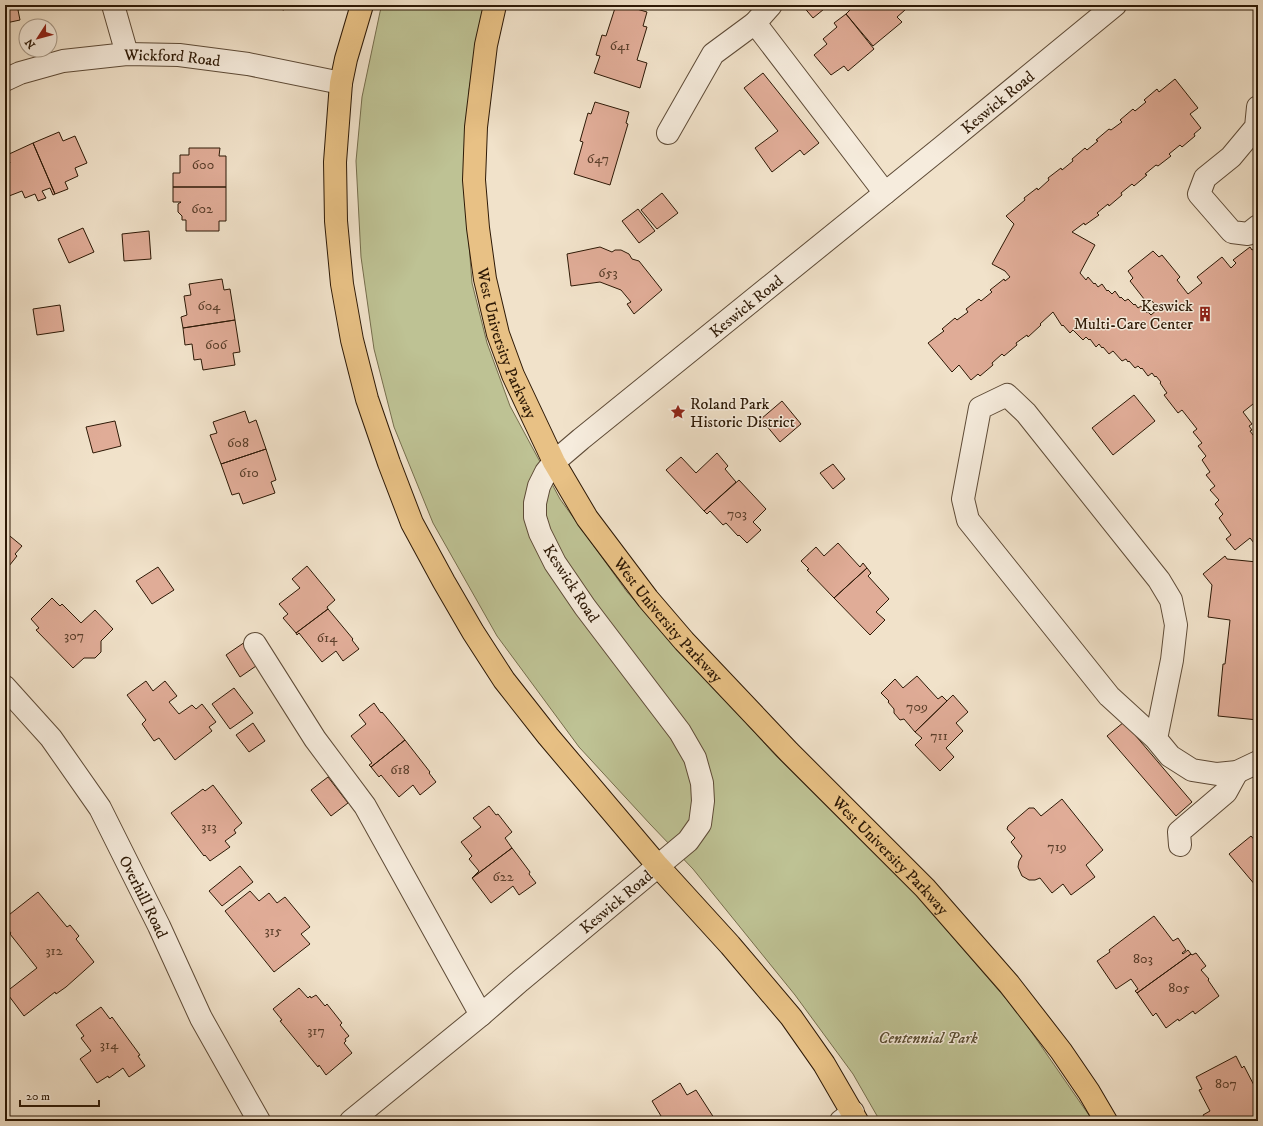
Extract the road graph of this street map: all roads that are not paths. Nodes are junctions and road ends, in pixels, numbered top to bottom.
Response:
1 (113, 5) edge
2 (362, 5) edge
3 (495, 5) edge
4 (771, 5) edge
5 (1115, 5) edge
6 (755, 23) junction
7 (127, 54) junction
8 (5, 80) edge
9 (341, 83) junction
10 (1258, 107) edge
11 (668, 133) dead end
12 (885, 193) junction
13 (1258, 226) edge
14 (554, 462) junction
15 (256, 644) dead end
16 (5, 687) edge
17 (1156, 739) junction
18 (1258, 762) edge
19 (1237, 772) junction
20 (1180, 845) dead end
21 (658, 866) junction
22 (481, 1015) junction
23 (850, 1118) edge
24 (259, 1121) edge
25 (351, 1121) edge
26 (1106, 1121) edge

1 - 7 street
2 - 9 main road
3 - 14 main road, West University Parkway
4 - 6 street
5 - 12 street, Keswick Road
6 - 11 street
6 - 12 street
7 - 8 street, Wickford Road
7 - 9 street, Wickford Road
9 - 21 main road
10 - 13 street
12 - 14 street, Keswick Road
14 - 21 street, Keswick Road
14 - 26 main road, West University Parkway
15 - 22 street
16 - 24 street, Overhill Road
17 - 17 street
17 - 19 street
18 - 19 street
19 - 20 street
21 - 22 street, Keswick Road
21 - 23 main road
22 - 25 street, Keswick Road

